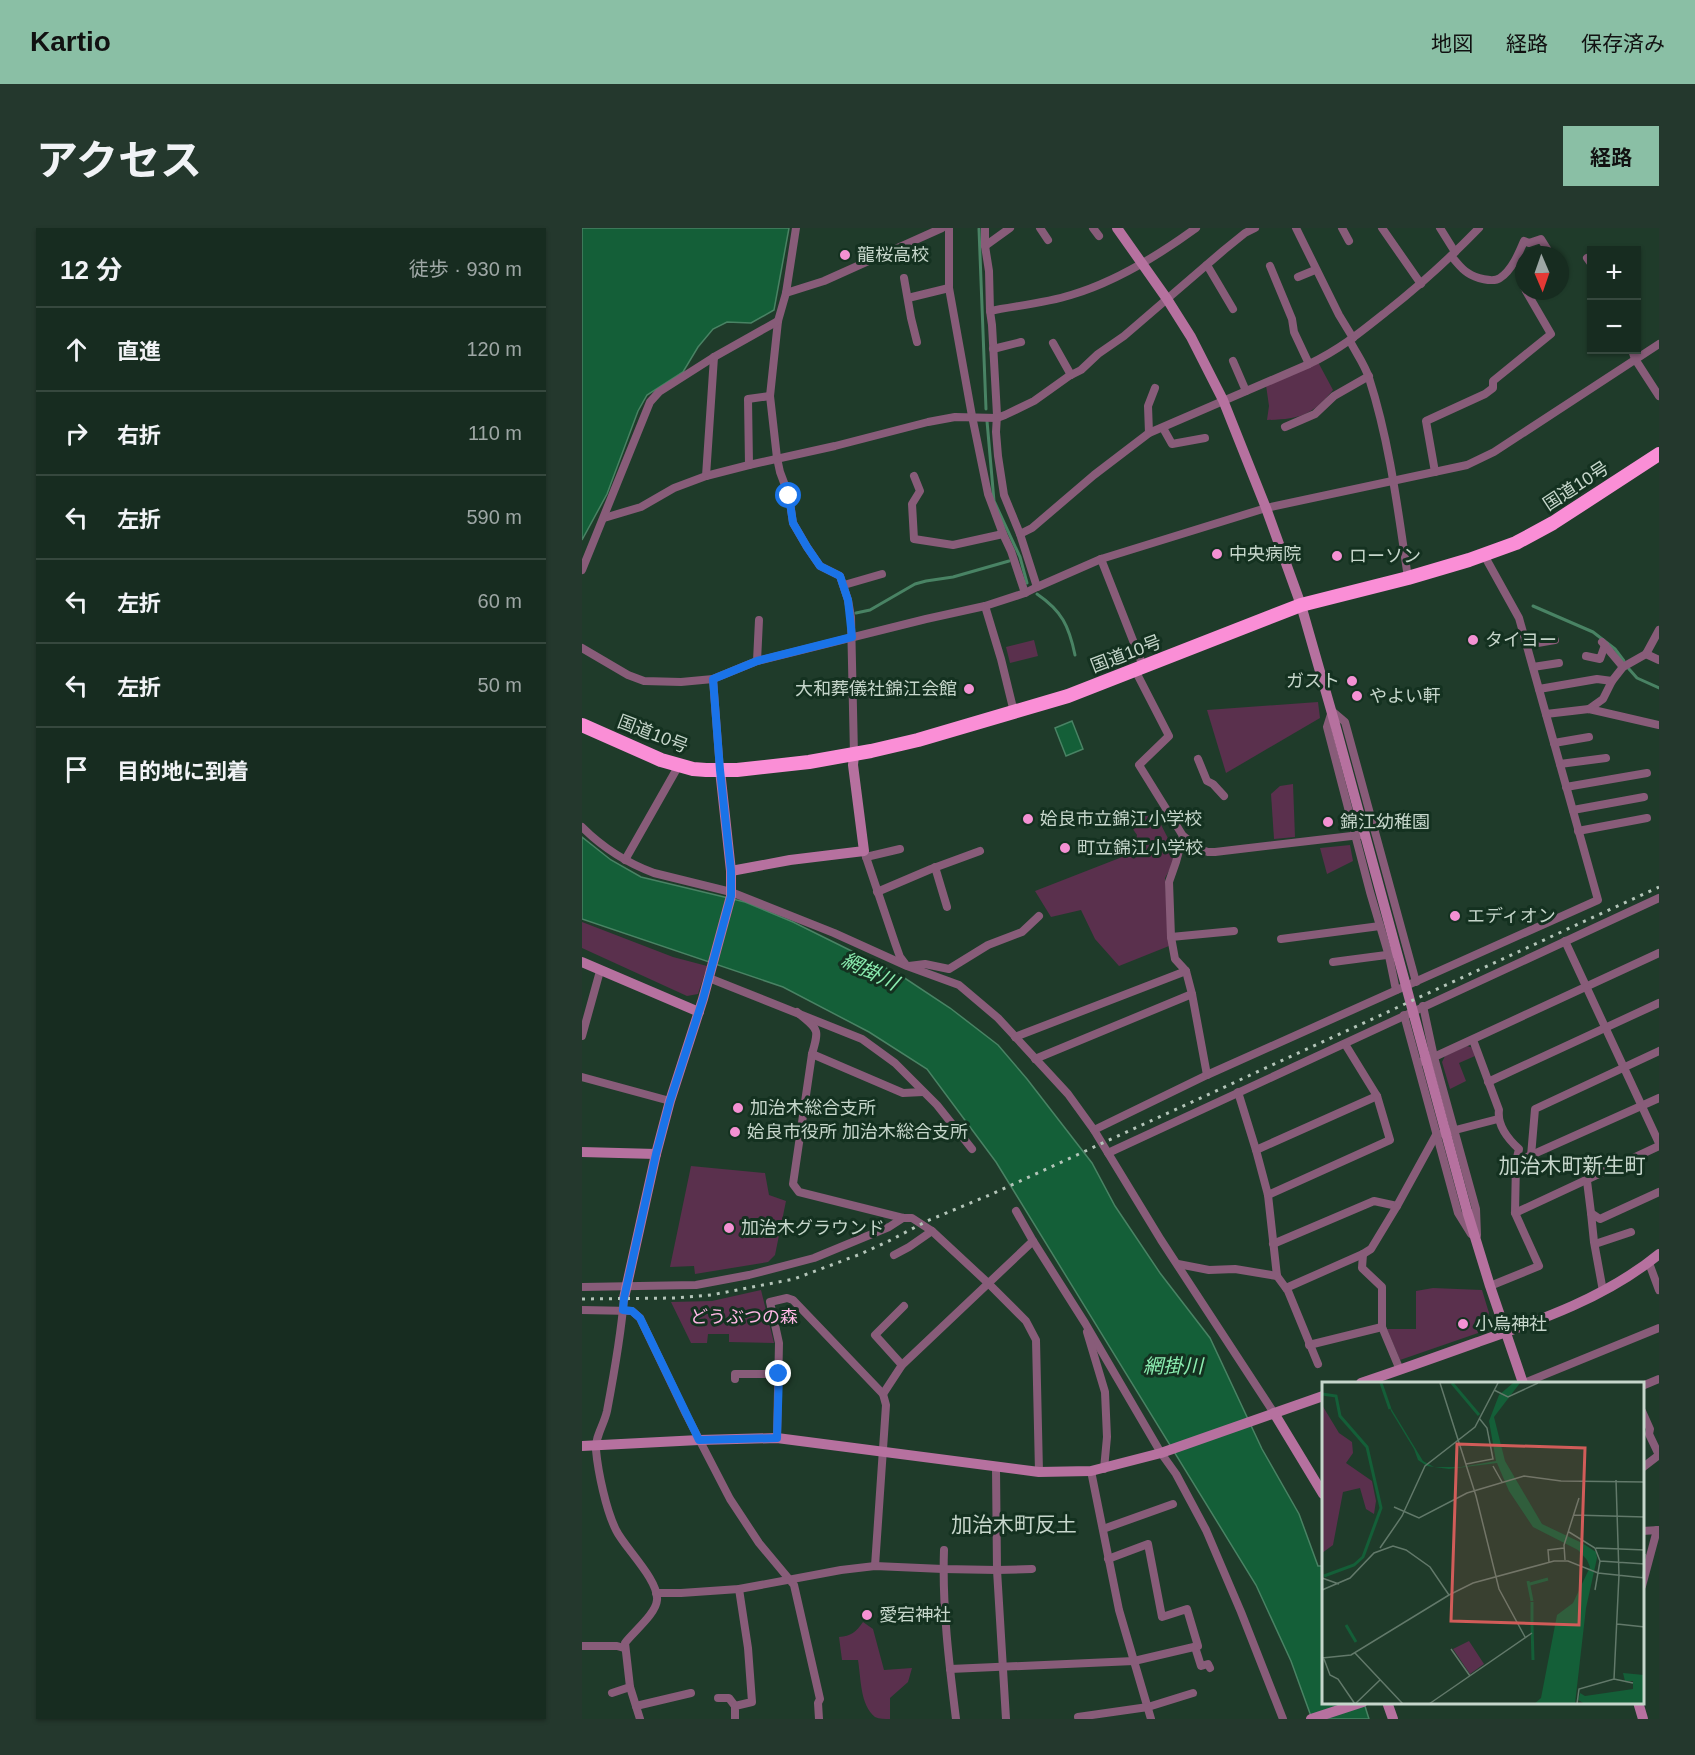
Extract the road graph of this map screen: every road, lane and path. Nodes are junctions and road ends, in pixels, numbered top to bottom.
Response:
1 (796, 228) edge
2 (942, 228) edge
3 (949, 228) edge
4 (985, 228) edge
5 (1010, 228) edge
6 (1040, 228) edge
7 (1093, 228) edge
8 (1117, 228) edge
9 (1196, 228) edge
10 (1255, 228) edge
11 (1296, 228) edge
12 (1342, 228) edge
13 (1382, 228) edge
14 (1440, 228) edge
15 (1479, 228) edge
16 (1099, 236) dead end
17 (1048, 240) dead end
18 (1349, 241) dead end
19 (985, 246) junction
20 (1522, 246) edge
21 (1545, 246) edge
22 (1453, 254) junction
23 (1515, 259) edge
24 (1142, 263) junction
25 (1207, 265) junction
26 (1270, 267) dead end
27 (1316, 270) junction
28 (1298, 277) dead end
29 (904, 278) dead end
30 (1421, 284) junction
31 (949, 288) junction
32 (786, 293) junction
33 (908, 298) junction
34 (1167, 299) junction
35 (1531, 300) edge
36 (1233, 309) dead end
37 (990, 311) junction
38 (778, 321) junction
39 (1352, 339) junction
40 (916, 342) dead end
41 (1021, 342) dead end
42 (1053, 343) dead end
43 (1659, 344) edge
44 (993, 349) junction
45 (1633, 354) edge
46 (714, 357) junction
47 (1635, 359) junction
48 (1233, 361) dead end
49 (1309, 363) junction
50 (1071, 375) junction
51 (1369, 376) junction
52 (1155, 388) dead end
53 (1246, 391) junction
54 (770, 396) junction
55 (1659, 396) edge
56 (1223, 400) junction
57 (973, 418) junction
58 (997, 418) junction
59 (1285, 427) dead end
60 (1162, 428) junction
61 (1149, 433) junction
62 (1205, 438) dead end
63 (1659, 454) edge
64 (777, 458) junction
65 (748, 465) junction
66 (1435, 472) junction
67 (706, 476) junction
68 (914, 476) dead end
69 (1394, 481) junction
70 (1266, 508) junction
71 (604, 518) junction
72 (1003, 534) junction
73 (1020, 534) junction
74 (1484, 555) junction
75 (1101, 560) junction
76 (582, 570) edge
77 (882, 574) dead end
78 (1408, 578) junction
79 (844, 585) junction
80 (1037, 586) junction
81 (1026, 593) junction
82 (1301, 605) junction
83 (985, 606) junction
84 (759, 620) dead end
85 (1659, 630) edge
86 (852, 637) junction
87 (1556, 640) dead end
88 (1526, 645) junction
89 (582, 648) edge
90 (1646, 654) junction
91 (1586, 656) dead end
92 (1659, 660) edge
93 (757, 661) junction
94 (1559, 663) dead end
95 (1623, 667) junction
96 (1139, 668) junction
97 (1533, 668) junction
98 (713, 679) junction
99 (1612, 681) junction
100 (1539, 689) junction
101 (1589, 708) junction
102 (1332, 711) junction
103 (1014, 712) junction
104 (1546, 714) junction
105 (1659, 724) edge
106 (582, 725) edge
107 (1589, 737) dead end
108 (1554, 743) junction
109 (854, 755) junction
110 (1606, 758) dead end
111 (1198, 759) dead end
112 (1560, 764) junction
113 (679, 765) junction
114 (720, 770) junction
115 (1647, 773) dead end
116 (1566, 787) junction
117 (1224, 796) dead end
118 (1644, 796) dead end
119 (1573, 810) junction
120 (1647, 818) dead end
121 (582, 827) edge
122 (1375, 831) junction
123 (1578, 831) junction
124 (1183, 836) junction
125 (1356, 836) junction
126 (900, 849) dead end
127 (980, 851) dead end
128 (865, 854) junction
129 (625, 860) junction
130 (934, 867) junction
131 (731, 871) junction
132 (877, 892) junction
133 (731, 894) junction
134 (1659, 898) edge
135 (947, 907) dead end
136 (1039, 916) dead end
137 (1380, 926) junction
138 (1234, 931) dead end
139 (1172, 937) junction
140 (1281, 939) dead end
141 (1565, 941) junction
142 (1408, 951) junction
143 (1659, 953) edge
144 (1389, 956) junction
145 (582, 962) edge
146 (1333, 962) dead end
147 (908, 966) junction
148 (600, 971) junction
149 (1186, 971) junction
150 (709, 976) junction
151 (1416, 982) junction
152 (1587, 987) junction
153 (1396, 990) junction
154 (1192, 994) junction
155 (1659, 1004) edge
156 (1423, 1006) junction
157 (699, 1012) junction
158 (797, 1012) junction
159 (1404, 1015) junction
160 (1606, 1027) junction
161 (582, 1036) edge
162 (1015, 1037) junction
163 (1473, 1040) junction
164 (1345, 1044) junction
165 (1659, 1052) edge
166 (812, 1054) junction
167 (1434, 1057) junction
168 (1035, 1059) junction
169 (1418, 1063) junction
170 (1624, 1067) junction
171 (1207, 1075) junction
172 (582, 1077) edge
173 (1488, 1082) junction
174 (923, 1092) junction
175 (1238, 1092) junction
176 (1377, 1096) junction
177 (1659, 1098) edge
178 (670, 1101) junction
179 (1642, 1106) junction
180 (1498, 1119) junction
181 (1455, 1129) junction
182 (1094, 1130) junction
183 (1436, 1135) junction
184 (1659, 1145) edge
185 (972, 1149) dead end
186 (1256, 1150) junction
187 (582, 1152) edge
188 (1108, 1153) junction
189 (656, 1154) junction
190 (1531, 1156) junction
191 (1516, 1162) junction
192 (1587, 1181) junction
193 (1659, 1192) edge
194 (1268, 1195) junction
195 (1396, 1206) junction
196 (1016, 1211) dead end
197 (1591, 1213) junction
198 (1515, 1214) junction
199 (903, 1218) junction
200 (932, 1231) junction
201 (1631, 1232) dead end
202 (1033, 1241) junction
203 (1273, 1244) junction
204 (1595, 1244) junction
205 (1478, 1245) junction
206 (1363, 1254) junction
207 (1659, 1254) edge
208 (894, 1255) dead end
209 (1648, 1263) junction
210 (1178, 1264) junction
211 (1277, 1276) junction
212 (988, 1283) junction
213 (1490, 1286) junction
214 (582, 1287) edge
215 (627, 1287) junction
216 (1286, 1288) junction
217 (1659, 1290) edge
218 (1603, 1292) junction
219 (623, 1304) junction
220 (904, 1306) dead end
221 (582, 1310) edge
222 (1085, 1323) junction
223 (1382, 1327) junction
224 (1659, 1328) edge
225 (1505, 1333) junction
226 (1309, 1345) junction
227 (1318, 1364) dead end
228 (902, 1365) junction
229 (1400, 1370) junction
230 (779, 1374) junction
231 (735, 1379) dead end
232 (1388, 1379) edge
233 (1659, 1379) edge
234 (1368, 1382) edge
235 (1524, 1382) edge
236 (1526, 1382) edge
237 (1644, 1385) edge
238 (883, 1394) junction
239 (1322, 1396) edge
240 (1271, 1413) junction
241 (1644, 1416) edge
242 (1646, 1435) edge
243 (777, 1438) junction
244 (699, 1440) junction
245 (596, 1445) junction
246 (582, 1446) edge
247 (882, 1451) junction
248 (1163, 1453) junction
249 (1659, 1455) edge
250 (1644, 1466) edge
251 (996, 1468) junction
252 (1104, 1469) junction
253 (1091, 1471) junction
254 (1039, 1472) junction
255 (1322, 1492) edge
256 (1173, 1504) dead end
257 (1103, 1529) junction
258 (1658, 1530) edge
259 (944, 1550) dead end
260 (1108, 1559) junction
261 (875, 1566) junction
262 (944, 1569) junction
263 (1032, 1569) dead end
264 (997, 1570) junction
265 (1644, 1579) edge
266 (789, 1580) junction
267 (739, 1589) junction
268 (656, 1593) junction
269 (582, 1646) edge
270 (1195, 1647) junction
271 (624, 1648) junction
272 (1134, 1661) junction
273 (1002, 1667) junction
274 (1210, 1668) dead end
275 (950, 1669) junction
276 (630, 1687) junction
277 (612, 1693) dead end
278 (1193, 1693) dead end
279 (691, 1694) dead end
280 (718, 1698) dead end
281 (1357, 1704) edge
282 (1388, 1704) edge
283 (1639, 1704) edge
284 (636, 1706) junction
285 (735, 1706) junction
286 (1148, 1707) junction
287 (1078, 1717) dead end
288 (640, 1719) edge
289 (735, 1719) edge
290 (819, 1719) edge
291 (956, 1719) edge
292 (1005, 1719) edge
293 (1151, 1719) edge
294 (1283, 1719) edge
295 (1311, 1719) edge
296 (1393, 1719) edge
297 (1643, 1719) edge

1 - 32 street
2 - 32 street
3 - 31 street
4 - 19 street
5 - 19 street
6 - 17 street
7 - 16 street
8 - 24 street
9 - 24 street
10 - 25 street
11 - 27 street
12 - 18 street
13 - 30 street
14 - 22 street
15 - 22 street
19 - 37 street
20 - 21 street
22 - 23 street
22 - 30 street
24 - 34 street
24 - 37 street
25 - 34 street
25 - 36 street
26 - 49 street
27 - 28 street
27 - 39 street
29 - 33 street
30 - 39 street
31 - 33 street
31 - 57 street
32 - 38 street
33 - 40 street
34 - 50 street
34 - 56 street
35 - 66 street
37 - 44 street
38 - 46 street
38 - 54 street
39 - 49 street
39 - 51 street
41 - 44 street
42 - 50 street
43 - 47 street
44 - 58 street
45 - 47 street
46 - 67 street
46 - 71 street
47 - 55 street
47 - 66 street
48 - 53 street
49 - 53 street
50 - 58 street
51 - 59 street
51 - 69 street
52 - 61 street
53 - 56 street
54 - 64 street
54 - 65 street
56 - 60 street
56 - 70 street
57 - 58 street
57 - 64 street
57 - 72 street
58 - 73 street
60 - 61 street
60 - 62 street
61 - 73 street
63 - 74 highway, 国道10号
64 - 65 street
64 - 79 street
65 - 67 street
66 - 69 street
67 - 71 street
68 - 72 street
69 - 70 street
69 - 78 street
70 - 75 street
70 - 82 street
71 - 76 street
72 - 81 street
73 - 80 street
74 - 78 highway, 国道10号
74 - 88 street
75 - 80 street
75 - 96 street
77 - 79 street
78 - 82 highway, 国道10号
79 - 86 street
80 - 81 street
81 - 83 street
82 - 96 highway, 国道10号
82 - 102 street
83 - 86 street
83 - 103 street
84 - 93 street
85 - 90 street
86 - 93 street
86 - 109 street
87 - 88 street
88 - 97 street
89 - 98 street
90 - 92 street
90 - 95 street
91 - 95 street
93 - 98 street
94 - 97 street
95 - 99 street
96 - 103 highway, 国道10号
96 - 124 street
97 - 100 street
98 - 114 street
99 - 100 street
99 - 101 street
100 - 104 street
101 - 104 street
101 - 105 street
102 - 122 street
102 - 125 street
102 - 205 street
103 - 109 highway, 国道10号
104 - 108 street
106 - 113 highway, 国道10号
107 - 108 street
108 - 112 street
109 - 114 highway, 国道10号
109 - 128 street
110 - 112 street
111 - 117 street
112 - 116 street
113 - 114 highway, 国道10号
113 - 129 street
114 - 131 street
115 - 116 street
116 - 119 street
118 - 119 street
119 - 123 street
120 - 123 street
121 - 129 street
122 - 125 street
122 - 142 street
123 - 151 street
124 - 125 street
124 - 139 street
125 - 137 street
126 - 128 street
127 - 130 street
128 - 131 street
128 - 132 street
129 - 133 street
130 - 132 street
130 - 135 street
131 - 133 street
132 - 147 street
133 - 147 street
133 - 150 street
134 - 141 street
136 - 147 street
137 - 140 street
137 - 144 street
138 - 139 street
139 - 149 street
141 - 152 street
141 - 156 street
142 - 144 street
142 - 151 street
143 - 152 street
144 - 146 street
144 - 153 street
145 - 148 street
147 - 162 street
148 - 157 street
148 - 161 street
149 - 154 street
149 - 162 street
150 - 157 street
150 - 158 street
151 - 153 street
152 - 160 street
152 - 163 street
153 - 171 street
154 - 168 street
154 - 171 street
155 - 160 street
156 - 159 street
156 - 167 street
157 - 178 street
158 - 166 street
158 - 174 street
159 - 164 street
159 - 169 street
160 - 170 street
160 - 173 street
162 - 168 street
163 - 167 street
163 - 173 street
164 - 175 street
164 - 176 street
165 - 170 street
166 - 174 street
166 - 199 street
167 - 169 street
167 - 181 street
168 - 182 street
169 - 183 street
170 - 179 street
170 - 190 street
171 - 182 street
172 - 178 street
173 - 180 street
174 - 185 street
175 - 186 street
175 - 188 street
176 - 186 street
176 - 194 street
177 - 179 street
178 - 189 street
179 - 184 street
179 - 190 street
180 - 181 street
180 - 191 street
181 - 183 street
181 - 205 street
182 - 188 street
183 - 195 street
183 - 205 street
184 - 192 street
186 - 194 street
187 - 189 street
188 - 210 street
189 - 215 street
190 - 191 street
191 - 198 street
192 - 197 street
192 - 198 street
193 - 197 street
194 - 203 street
195 - 203 street
195 - 206 street
196 - 202 street
197 - 204 street
198 - 213 street
199 - 200 street
199 - 215 street
200 - 208 street
200 - 212 street
201 - 204 street
202 - 212 street
202 - 222 street
203 - 211 street
204 - 218 street
205 - 213 street
206 - 216 street
206 - 223 street
207 - 209 street
209 - 217 street
209 - 218 street
210 - 211 street
210 - 240 street
211 - 216 street
212 - 228 street
212 - 254 street
213 - 225 street
214 - 215 street
215 - 219 street
216 - 226 street
218 - 225 street
219 - 221 street
219 - 244 street
219 - 245 street
220 - 228 street
222 - 248 street
222 - 252 street
223 - 226 street
223 - 229 street
224 - 236 street
225 - 229 street
225 - 235 street
226 - 227 street
228 - 238 street
229 - 232 street
230 - 231 street
230 - 238 street
230 - 243 street
232 - 234 street
233 - 237 street
238 - 247 street
239 - 240 street
240 - 248 street
240 - 255 street
241 - 242 street
242 - 249 street
243 - 244 street
243 - 247 street
244 - 245 street
244 - 266 street
245 - 246 street
245 - 268 street
247 - 251 street
247 - 261 street
248 - 252 street
248 - 294 street
249 - 250 street
251 - 254 street
251 - 264 street
252 - 253 street
253 - 254 street
253 - 257 street
256 - 257 street
257 - 260 street
258 - 265 street
259 - 262 street
260 - 270 street
260 - 272 street
261 - 262 street
261 - 266 street
262 - 264 street
262 - 275 street
263 - 264 street
264 - 273 street
266 - 267 street
266 - 290 street
267 - 268 street
267 - 285 street
268 - 271 street
269 - 271 street
270 - 272 street
270 - 274 street
271 - 276 street
272 - 273 street
272 - 286 street
273 - 275 street
273 - 292 street
275 - 291 street
276 - 277 street
276 - 284 street
278 - 286 street
279 - 284 street
280 - 285 street
281 - 295 street
282 - 296 street
283 - 297 street
284 - 288 street
285 - 289 street
286 - 287 street
286 - 293 street

